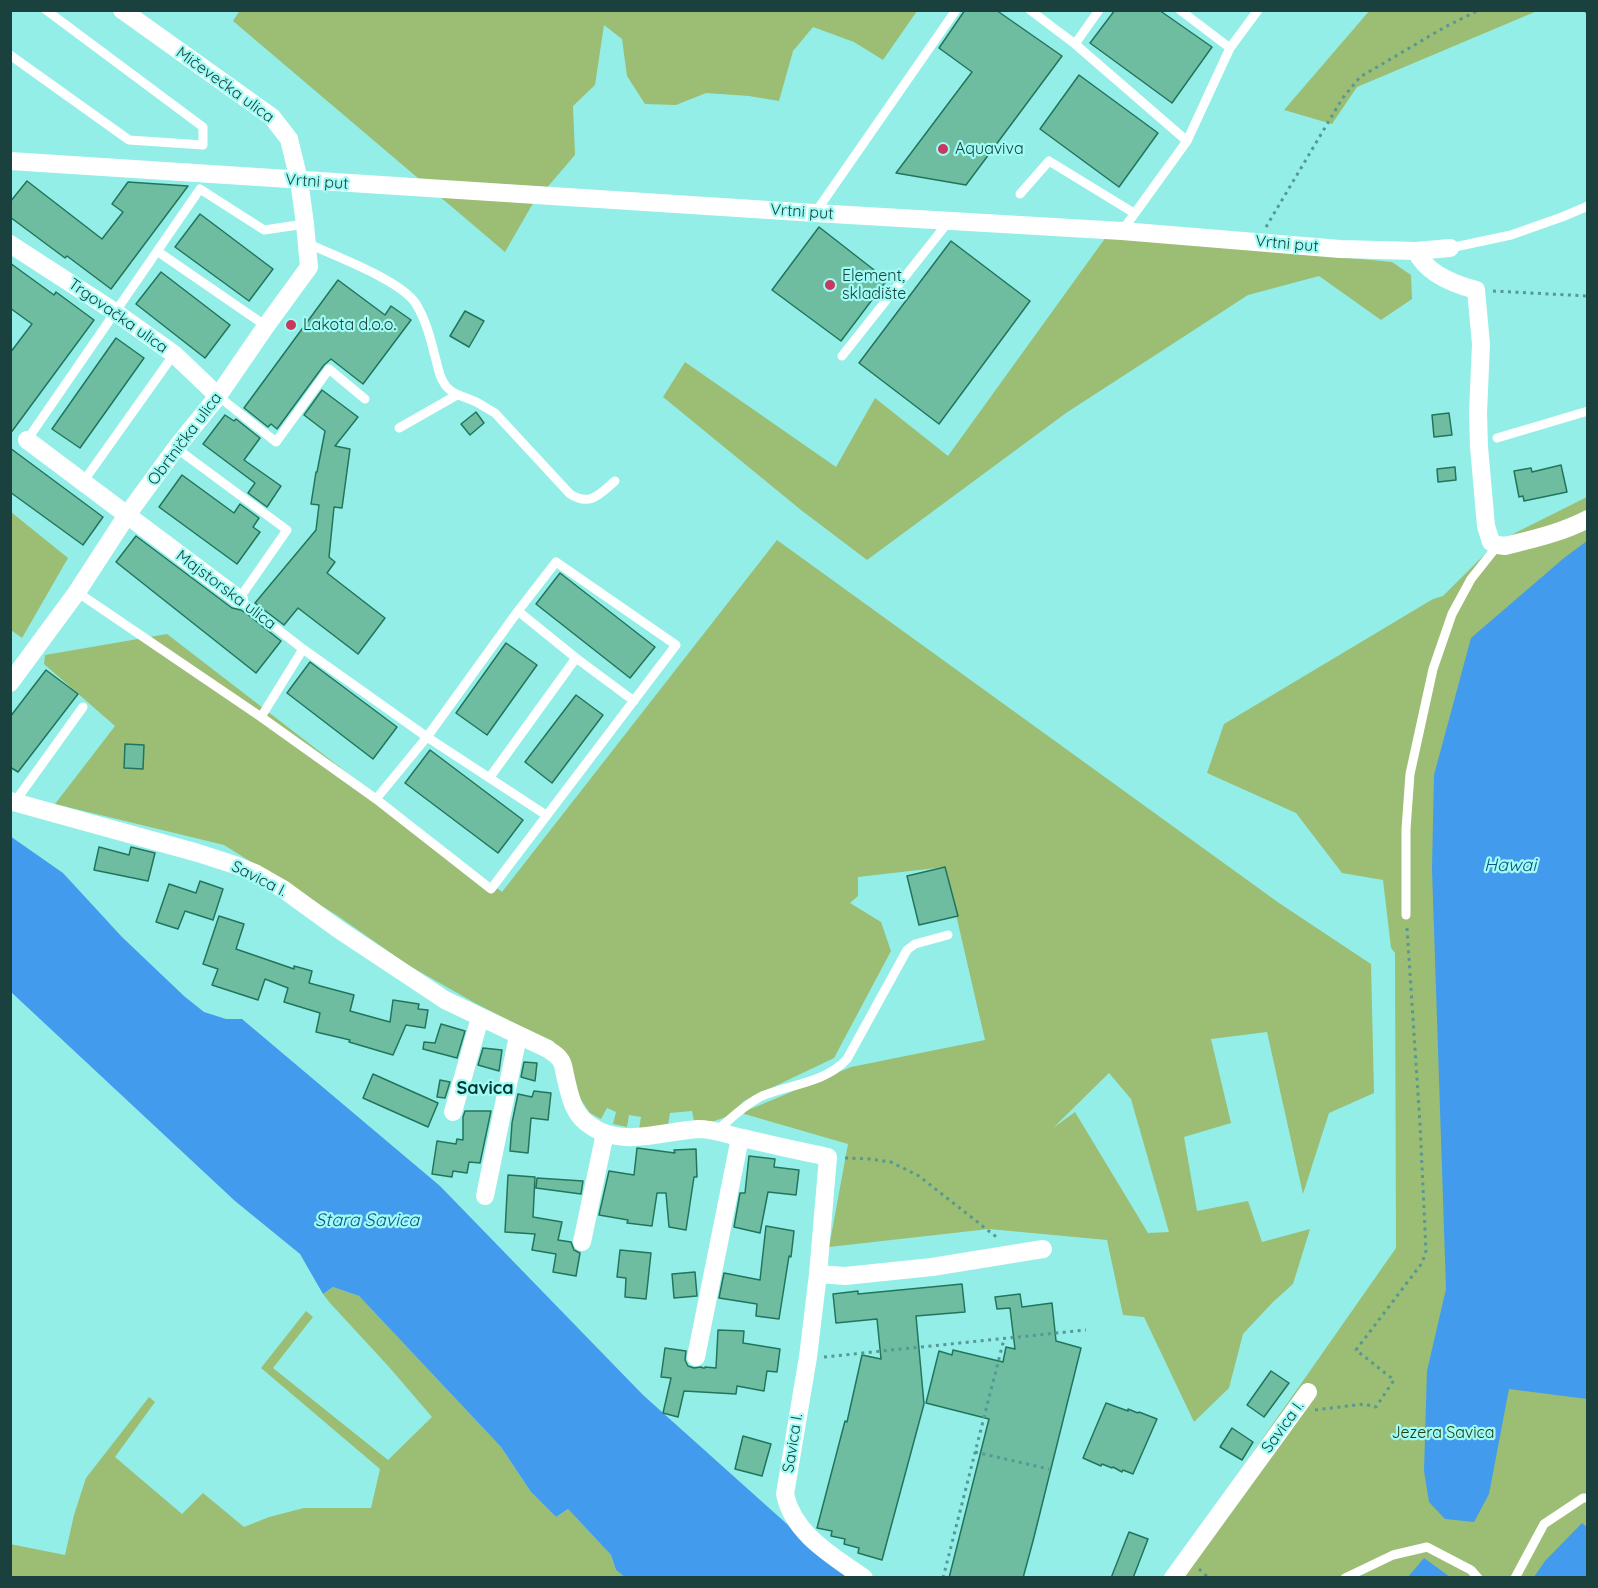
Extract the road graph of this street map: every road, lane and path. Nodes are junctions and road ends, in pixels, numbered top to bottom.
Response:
1 (46, 10) edge
2 (122, 10) edge
3 (956, 10) edge
4 (1030, 10) edge
5 (1099, 10) edge
6 (1180, 10) edge
7 (1258, 10) edge
8 (1479, 10) edge
9 (1585, 10) edge
10 (1587, 15) edge
11 (1075, 44) junction
12 (1230, 48) junction
13 (10, 55) edge
14 (1187, 141) junction
15 (10, 161) edge
16 (298, 180) junction
17 (1020, 194) dead end
18 (1587, 206) edge
19 (815, 213) junction
20 (1134, 213) junction
21 (949, 221) junction
22 (305, 224) junction
23 (1122, 231) junction
24 (1257, 242) junction
25 (307, 243) junction
26 (10, 244) edge
27 (1450, 248) joint
28 (157, 251) junction
29 (1416, 251) junction
30 (1476, 290) junction
31 (1587, 296) edge
32 (115, 312) junction
33 (266, 326) junction
34 (174, 354) junction
35 (842, 357) dead end
36 (458, 395) junction
37 (218, 396) junction
38 (365, 399) dead end
39 (1587, 411) edge
40 (399, 428) dead end
41 (1497, 438) dead end
42 (27, 440) joint
43 (176, 448) junction
44 (615, 481) dead end
45 (83, 482) junction
46 (127, 515) junction
47 (1587, 519) edge
48 (1498, 545) junction
49 (77, 592) junction
50 (239, 599) junction
51 (518, 611) junction
52 (303, 649) junction
53 (576, 658) junction
54 (10, 682) edge
55 (634, 701) junction
56 (84, 707) dead end
57 (261, 717) junction
58 (427, 737) junction
59 (489, 777) junction
60 (376, 799) junction
61 (12, 802) edge
62 (546, 815) junction
63 (1406, 915) joint
64 (948, 935) dead end
65 (480, 1018) junction
66 (518, 1036) junction
67 (453, 1112) dead end
68 (717, 1130) junction
69 (605, 1133) junction
70 (740, 1138) junction
71 (828, 1157) junction
72 (485, 1196) dead end
73 (582, 1242) dead end
74 (1043, 1249) dead end
75 (1013, 1254) junction
76 (818, 1274) junction
77 (1086, 1330) dead end
78 (1004, 1339) junction
79 (696, 1357) dead end
80 (808, 1357) junction
81 (1308, 1392) dead end
82 (1311, 1411) dead end
83 (975, 1452) junction
84 (1049, 1469) dead end
85 (1587, 1498) edge
86 (1198, 1567) dead end
87 (864, 1578) edge
88 (943, 1578) edge
89 (1173, 1578) edge
90 (1209, 1578) edge
91 (1345, 1578) edge
92 (1478, 1578) edge
93 (1515, 1578) edge

1 - 13 lane
2 - 16 street, Mičevečka ulica
3 - 19 lane
4 - 11 lane
5 - 11 lane
6 - 12 lane
7 - 12 lane
8 - 24 path
9 - 10 path
11 - 14 lane
12 - 14 lane
14 - 20 lane
15 - 16 street, Vrtni put
16 - 19 street, Vrtni put
16 - 22 street, Obrtnička ulica
17 - 20 lane
18 - 27 lane, Vrtni put
19 - 21 street, Vrtni put
20 - 23 lane
21 - 23 street, Vrtni put
21 - 35 lane
22 - 25 street, Obrtnička ulica
22 - 28 lane
23 - 24 street, Vrtni put
24 - 29 street, Vrtni put
25 - 33 street, Obrtnička ulica
25 - 36 lane
26 - 32 street, Trgovačka ulica
27 - 29 street, Vrtni put
28 - 32 lane
28 - 33 lane
29 - 30 street
30 - 31 path
30 - 48 street
32 - 34 street, Trgovačka ulica
32 - 42 lane
33 - 37 street, Obrtnička ulica
34 - 37 street, Trgovačka ulica
34 - 45 lane
36 - 40 lane
36 - 44 lane
37 - 38 lane
37 - 43 street, Obrtnička ulica
39 - 41 lane
42 - 45 street, Majstorska ulica
43 - 46 street, Obrtnička ulica
43 - 50 lane
45 - 46 street, Majstorska ulica
46 - 49 street, Obrtnička ulica
46 - 50 street, Majstorska ulica
47 - 48 street
48 - 63 lane
49 - 54 street, Obrtnička ulica
49 - 57 lane
50 - 52 lane, Majstorska ulica
51 - 53 lane
51 - 55 lane
51 - 58 lane
52 - 57 lane
52 - 58 lane, Majstorska ulica
53 - 55 lane
53 - 59 lane
55 - 62 lane
56 - 61 lane
57 - 60 lane
58 - 59 lane, Majstorska ulica
58 - 60 lane
59 - 62 lane, Majstorska ulica
60 - 62 lane
61 - 65 street, Savica I.
63 - 82 path
64 - 68 lane
65 - 66 street, Savica I.
65 - 67 street
66 - 69 street, Savica I.
66 - 72 street
68 - 69 street, Savica I.
68 - 70 street, Savica I.
69 - 73 street
70 - 71 street, Savica I.
70 - 79 street
71 - 75 path
71 - 76 street, Savica I.
74 - 75 street
75 - 76 street
76 - 80 street, Savica I.
77 - 78 path
78 - 80 path
78 - 83 path
80 - 87 street, Savica I.
81 - 89 street, Savica I.
83 - 84 path
83 - 88 path
85 - 93 lane
86 - 90 path
91 - 92 lane

